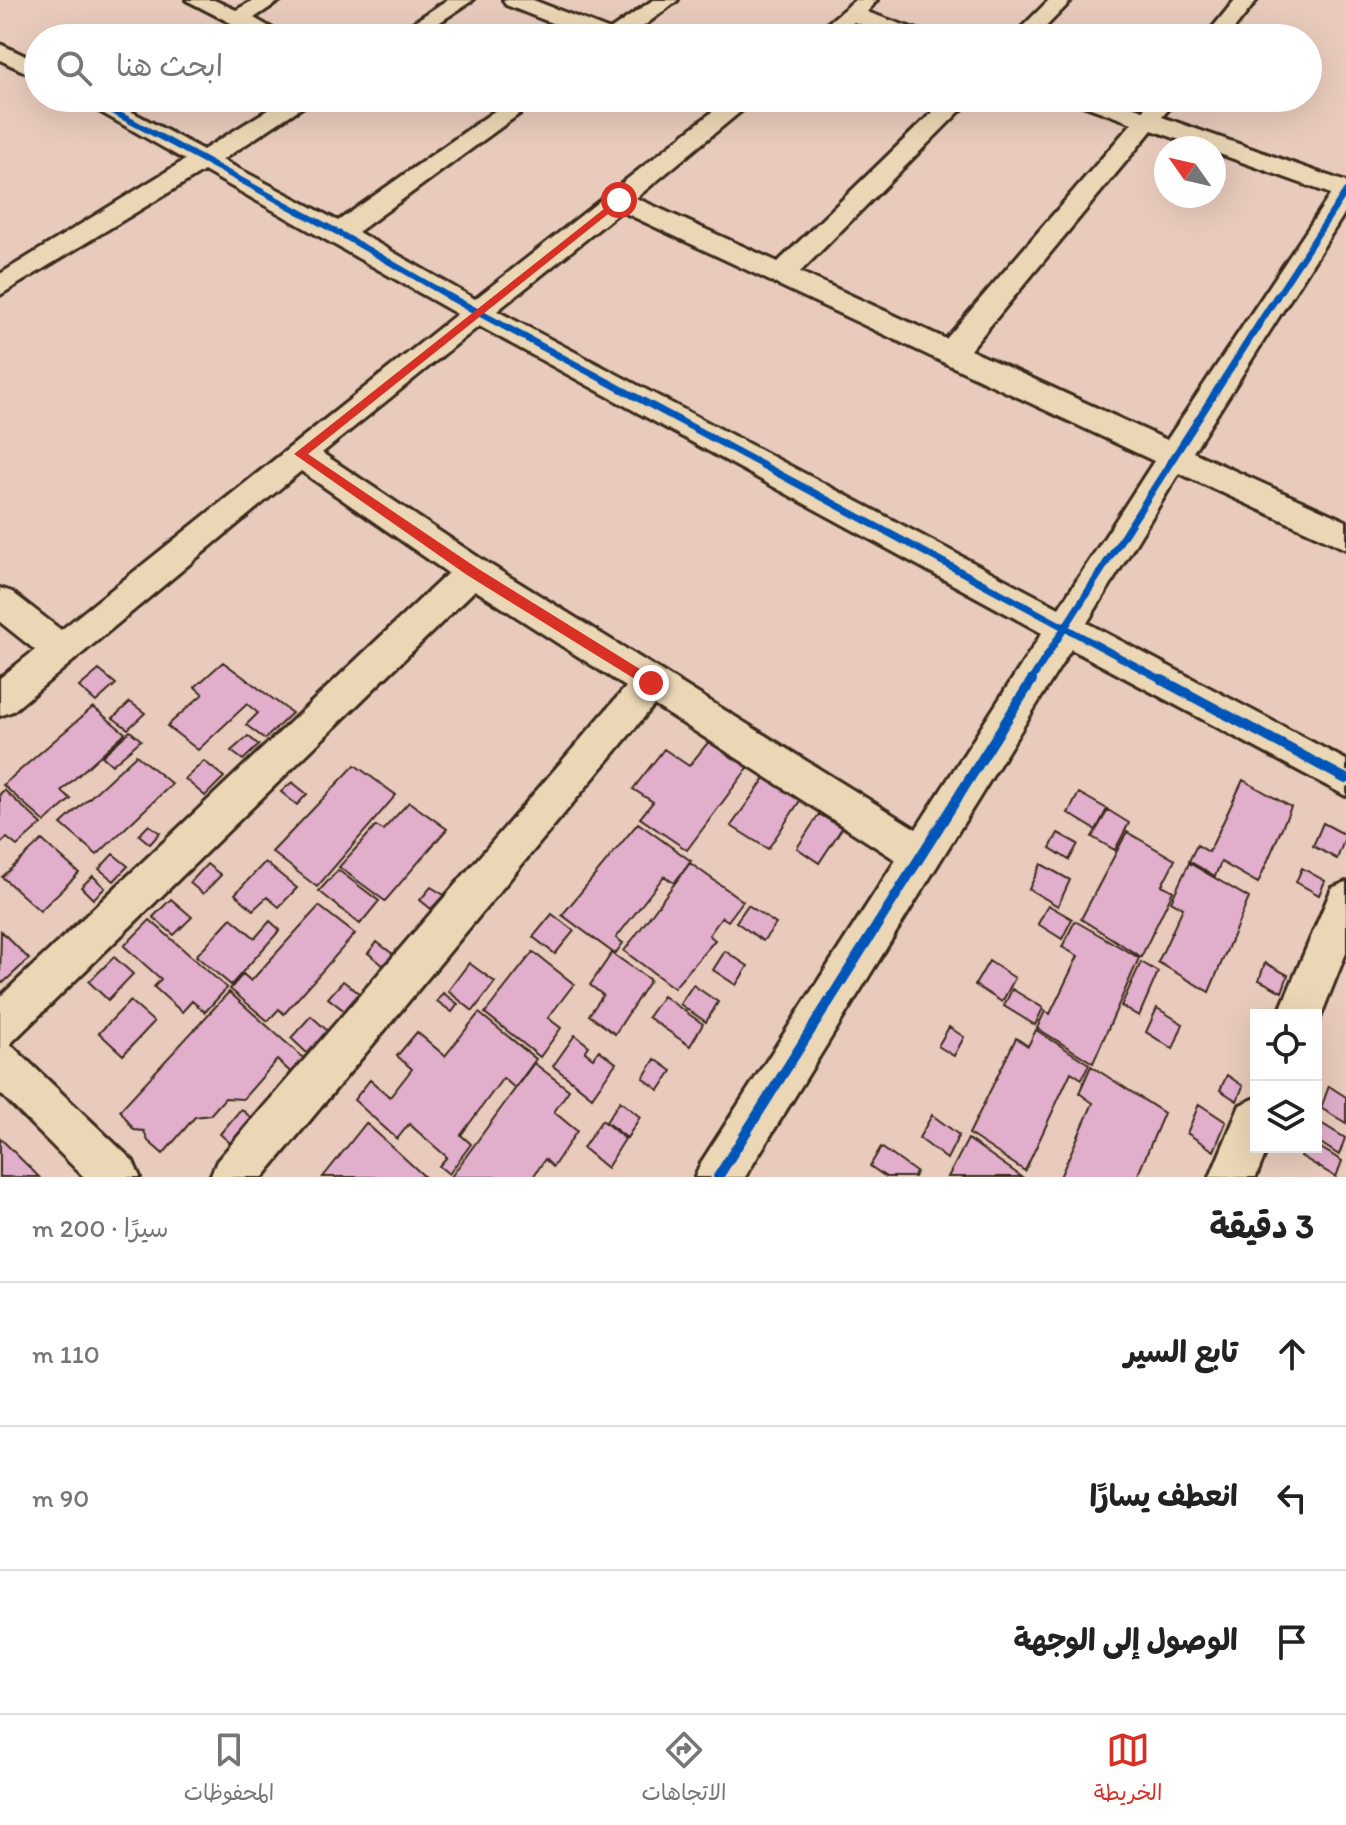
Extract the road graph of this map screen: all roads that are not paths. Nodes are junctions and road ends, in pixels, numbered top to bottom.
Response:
1 (197, 0) edge
2 (270, 0) edge
3 (462, 0) edge
4 (514, 0) edge
5 (667, 0) edge
6 (1061, 0) edge
7 (1246, 0) edge
8 (860, 7) edge
9 (236, 19) junction
10 (247, 24) edge
11 (423, 24) edge
12 (576, 24) edge
13 (632, 24) edge
14 (839, 24) edge
15 (892, 24) edge
16 (1036, 24) edge
17 (1226, 24) edge
18 (0, 51) edge
19 (24, 64) edge
20 (114, 112) edge
21 (281, 112) edge
22 (509, 112) edge
23 (728, 112) edge
24 (947, 112) edge
25 (1124, 112) edge
26 (1154, 112) edge
27 (1147, 120) junction
28 (204, 160) junction
29 (1346, 191) edge
30 (619, 200) junction
31 (339, 233) junction
32 (7, 273) edge
33 (782, 274) junction
34 (477, 313) junction
35 (951, 353) junction
36 (300, 454) junction
37 (1174, 455) junction
38 (1346, 536) edge
39 (472, 571) junction
40 (0, 602) edge
41 (1064, 628) junction
42 (61, 650) junction
43 (651, 683) junction
44 (0, 700) edge
45 (1346, 779) edge
46 (921, 854) junction
47 (1346, 902) edge
48 (1302, 1009) edge
49 (0, 1027) edge
50 (0, 1062) edge
51 (1250, 1136) edge
52 (721, 1176) edge
53 (117, 1177) edge
54 (233, 1177) edge
55 (1233, 1177) edge

1 - 9 street
2 - 9 street
3 - 11 street
4 - 12 street
5 - 13 street
6 - 16 street
7 - 17 street
8 - 14 street
8 - 15 street
9 - 10 street
18 - 19 street
20 - 28 street
21 - 28 street
22 - 31 street
23 - 30 street
24 - 33 street
25 - 27 street
26 - 27 street
27 - 29 street
27 - 35 street
28 - 31 street
28 - 32 street
29 - 37 street
30 - 33 street
30 - 34 street
31 - 34 street
33 - 35 street
34 - 36 street
34 - 41 street
35 - 37 street
36 - 39 street
36 - 42 street
37 - 38 street
37 - 41 street
39 - 43 street
39 - 49 street
40 - 42 street
41 - 45 street
41 - 46 street
42 - 44 street
43 - 46 street
43 - 54 street
46 - 52 street
47 - 48 street
50 - 53 street
51 - 55 street

